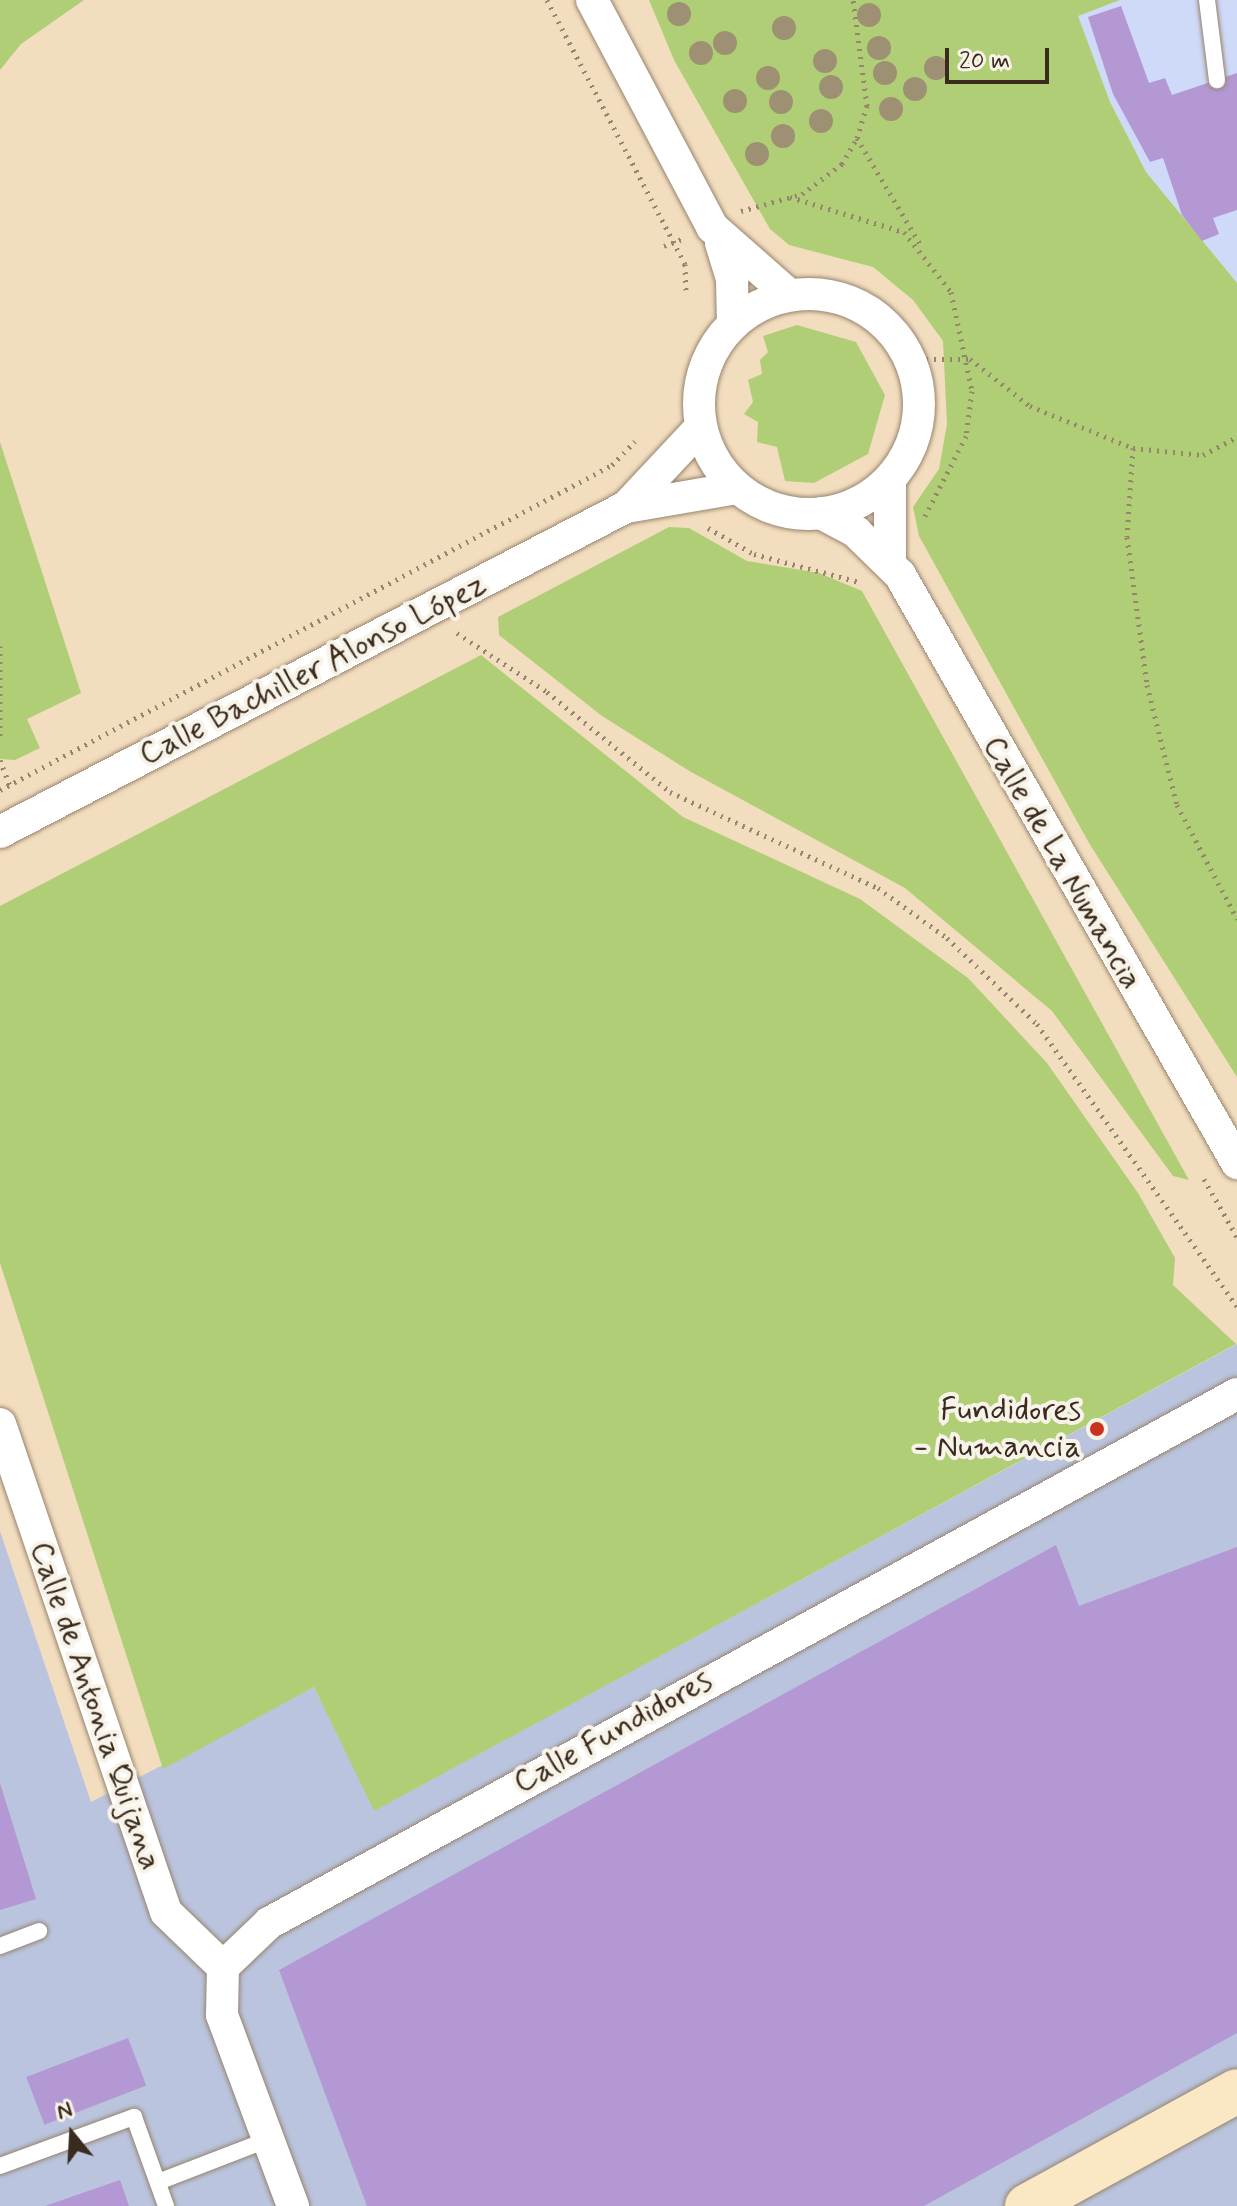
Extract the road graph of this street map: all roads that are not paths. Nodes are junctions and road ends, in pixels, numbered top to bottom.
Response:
1 (592, 0) edge
2 (1207, 0) edge
3 (1217, 80) dead end
4 (716, 231) junction
5 (789, 295) junction
6 (733, 324) junction
7 (701, 427) junction
8 (890, 480) junction
9 (737, 488) junction
10 (626, 507) junction
11 (821, 513) junction
12 (895, 568) junction
13 (0, 832) edge
14 (1237, 1163) edge
15 (1237, 1394) edge
16 (0, 1424) edge
17 (39, 1931) dead end
18 (0, 1946) edge
19 (223, 1967) junction
20 (1237, 2091) edge
21 (267, 2140) junction
22 (0, 2166) edge
23 (158, 2182) junction
24 (166, 2206) edge
25 (293, 2206) edge
26 (1027, 2206) edge

1 - 4 street
2 - 3 lane
4 - 5 street
4 - 6 street
5 - 6 street
5 - 8 street
6 - 7 street
7 - 9 street
7 - 10 street, Calle Bachiller Alonso López
8 - 11 street
8 - 12 street, Calle de La Numancia
9 - 10 street, Calle Bachiller Alonso López
9 - 11 street
10 - 13 street, Calle Bachiller Alonso López
11 - 12 street, Calle de La Numancia
12 - 14 street, Calle de La Numancia
15 - 19 street, Calle Fundidores
16 - 19 street, Calle de Antonia Quijana
17 - 18 lane
19 - 21 street
20 - 26 street
21 - 23 lane
21 - 25 street
22 - 23 lane
23 - 24 lane

